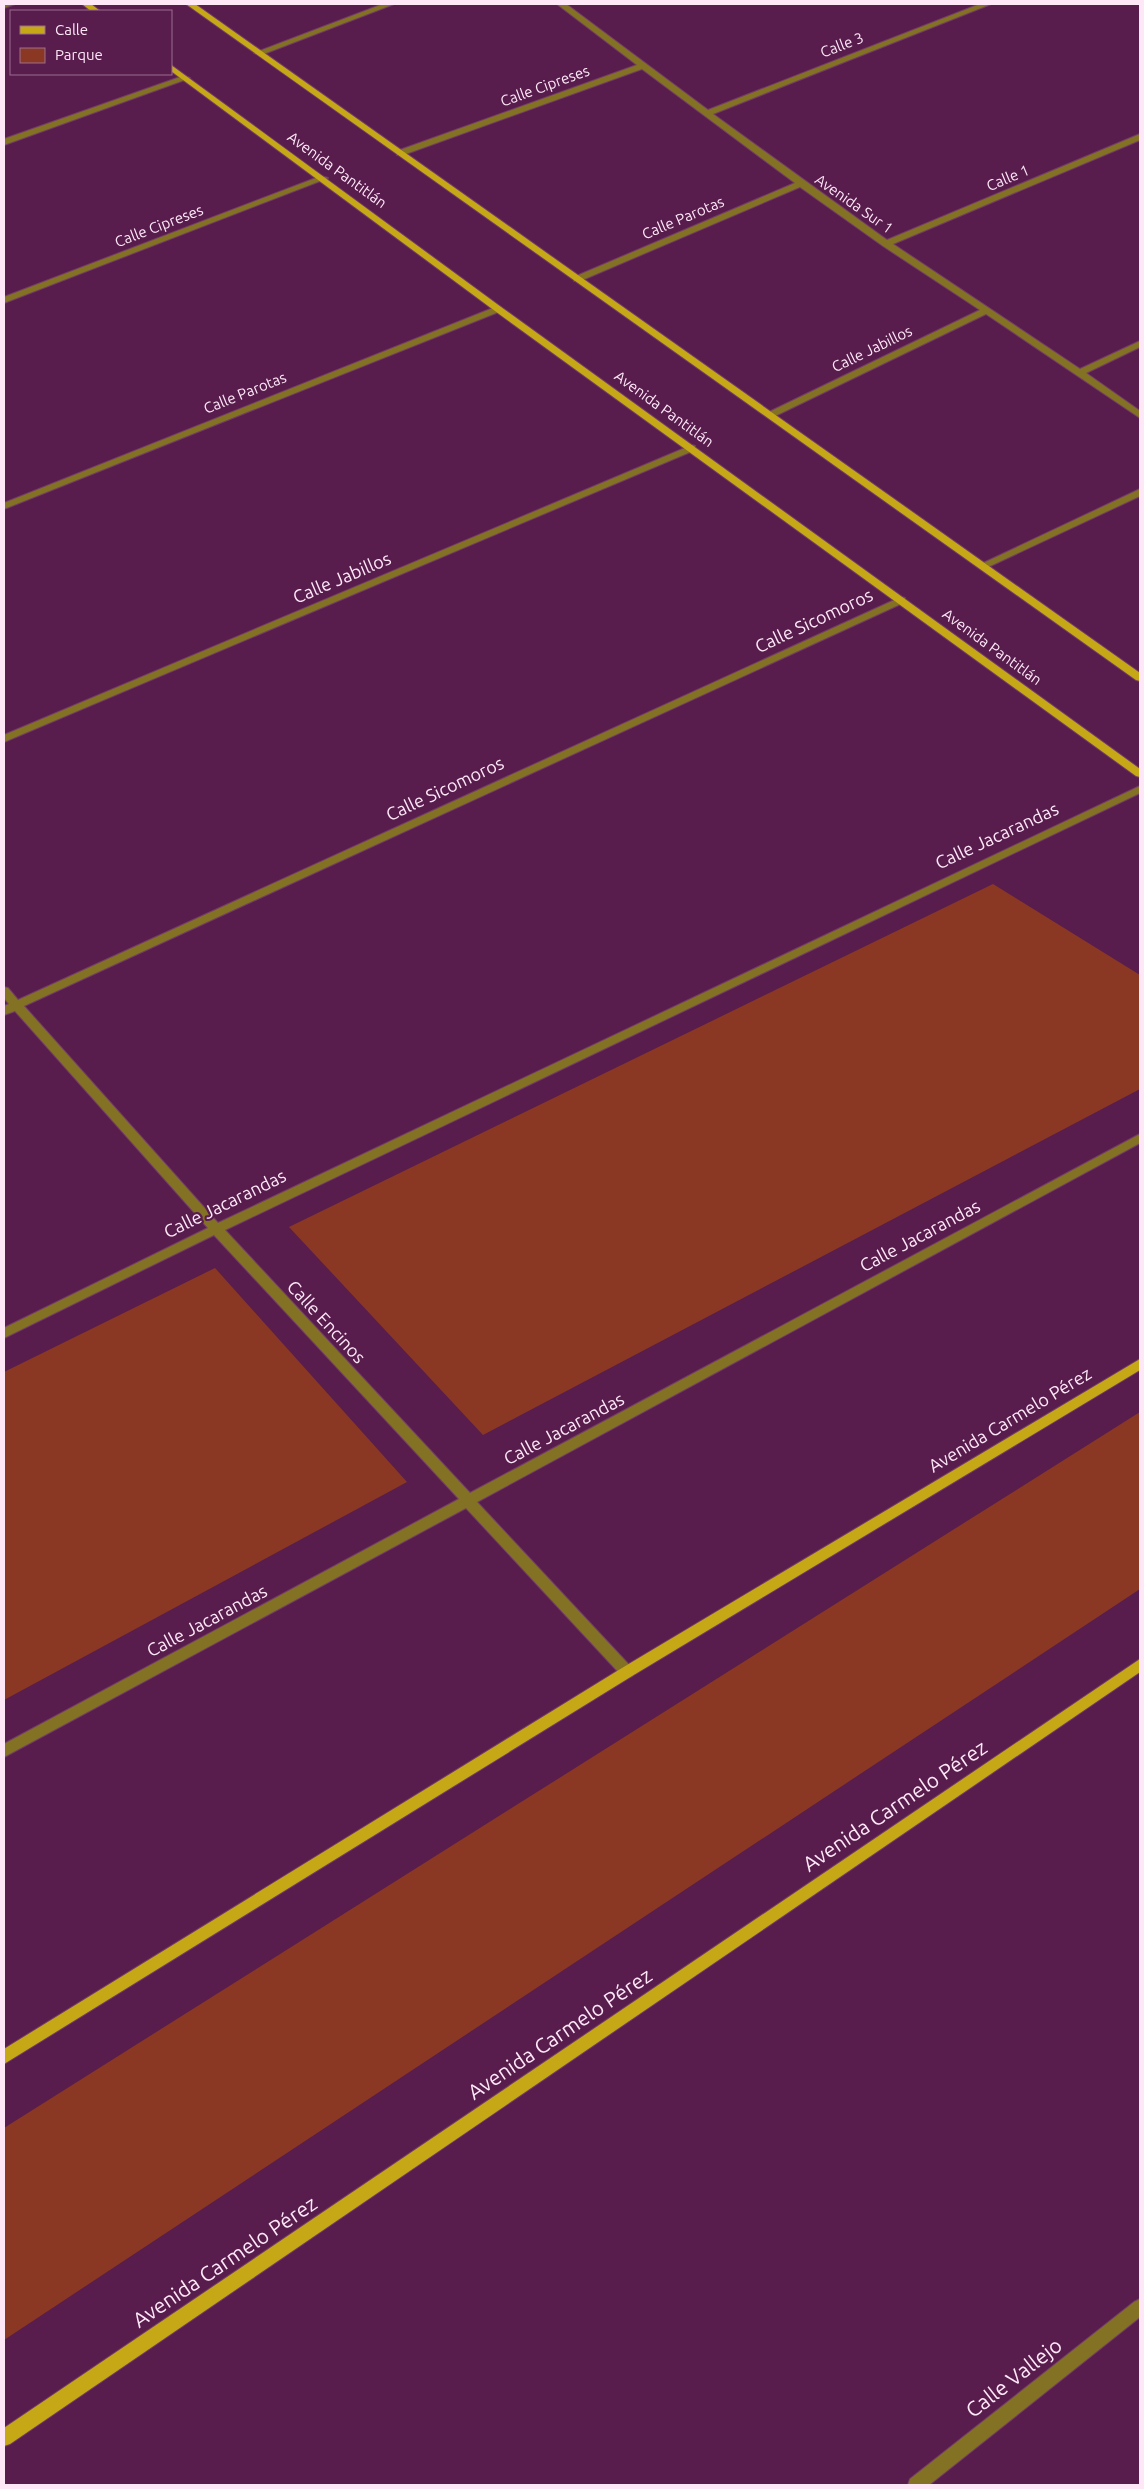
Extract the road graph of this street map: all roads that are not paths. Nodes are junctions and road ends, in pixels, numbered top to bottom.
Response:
1 (11, 4) edge
2 (190, 4) edge
3 (390, 4) edge
4 (561, 4) edge
5 (987, 4) edge
6 (4, 6) edge
7 (258, 53) junction
8 (644, 65) junction
9 (172, 68) edge
10 (186, 78) junction
11 (708, 113) junction
12 (1140, 137) edge
13 (4, 142) edge
14 (400, 153) junction
15 (324, 178) junction
16 (801, 184) junction
17 (886, 244) junction
18 (577, 279) junction
19 (4, 300) edge
20 (498, 309) junction
21 (987, 310) junction
22 (1140, 344) edge
23 (1080, 372) junction
24 (770, 415) junction
25 (1140, 415) edge
26 (692, 448) junction
27 (1140, 492) edge
28 (4, 506) edge
29 (982, 566) junction
30 (901, 600) junction
31 (1140, 678) edge
32 (4, 739) edge
33 (1140, 774) edge
34 (1140, 789) edge
35 (4, 992) edge
36 (16, 1005) junction
37 (4, 1011) edge
38 (1140, 1138) edge
39 (216, 1229) junction
40 (4, 1332) edge
41 (1140, 1364) edge
42 (470, 1501) junction
43 (1140, 1666) edge
44 (627, 1672) junction
45 (4, 1751) edge
46 (4, 2057) edge
47 (1140, 2307) edge
48 (4, 2438) edge
49 (916, 2485) edge

1 - 6 street
2 - 7 main road
3 - 7 street
4 - 8 street, Avenida Sur 1
5 - 11 street, Calle 3
7 - 14 main road
8 - 11 street, Avenida Sur 1
8 - 14 street, Calle Cipreses
9 - 10 main road, Avenida Pantitlán
10 - 13 street
10 - 15 main road, Avenida Pantitlán
11 - 16 street, Avenida Sur 1
12 - 17 street, Calle 1
14 - 18 main road
15 - 19 street, Calle Cipreses
15 - 20 main road, Avenida Pantitlán
16 - 17 street, Avenida Sur 1
16 - 18 street, Calle Parotas
17 - 21 street, Avenida Sur 1
18 - 24 main road
20 - 26 main road, Avenida Pantitlán
20 - 28 street, Calle Parotas
21 - 23 street, Avenida Sur 1
21 - 24 street, Calle Jabillos
22 - 23 street
23 - 25 street, Avenida Sur 1
24 - 29 main road
26 - 30 main road, Avenida Pantitlán
26 - 32 street, Calle Jabillos
27 - 29 street
29 - 31 main road
30 - 33 main road, Avenida Pantitlán
30 - 36 street, Calle Sicomoros
34 - 39 street, Calle Jacarandas
35 - 36 street, Calle Encinos
36 - 37 street, Calle Sicomoros
36 - 39 street, Calle Encinos
38 - 42 street, Calle Jacarandas
39 - 40 street, Calle Jacarandas
39 - 42 street, Calle Encinos
41 - 44 main road, Avenida Carmelo Pérez
42 - 44 street, Calle Encinos
42 - 45 street, Calle Jacarandas
43 - 48 main road, Avenida Carmelo Pérez
44 - 46 main road, Avenida Carmelo Pérez
47 - 49 street, Calle Vallejo

